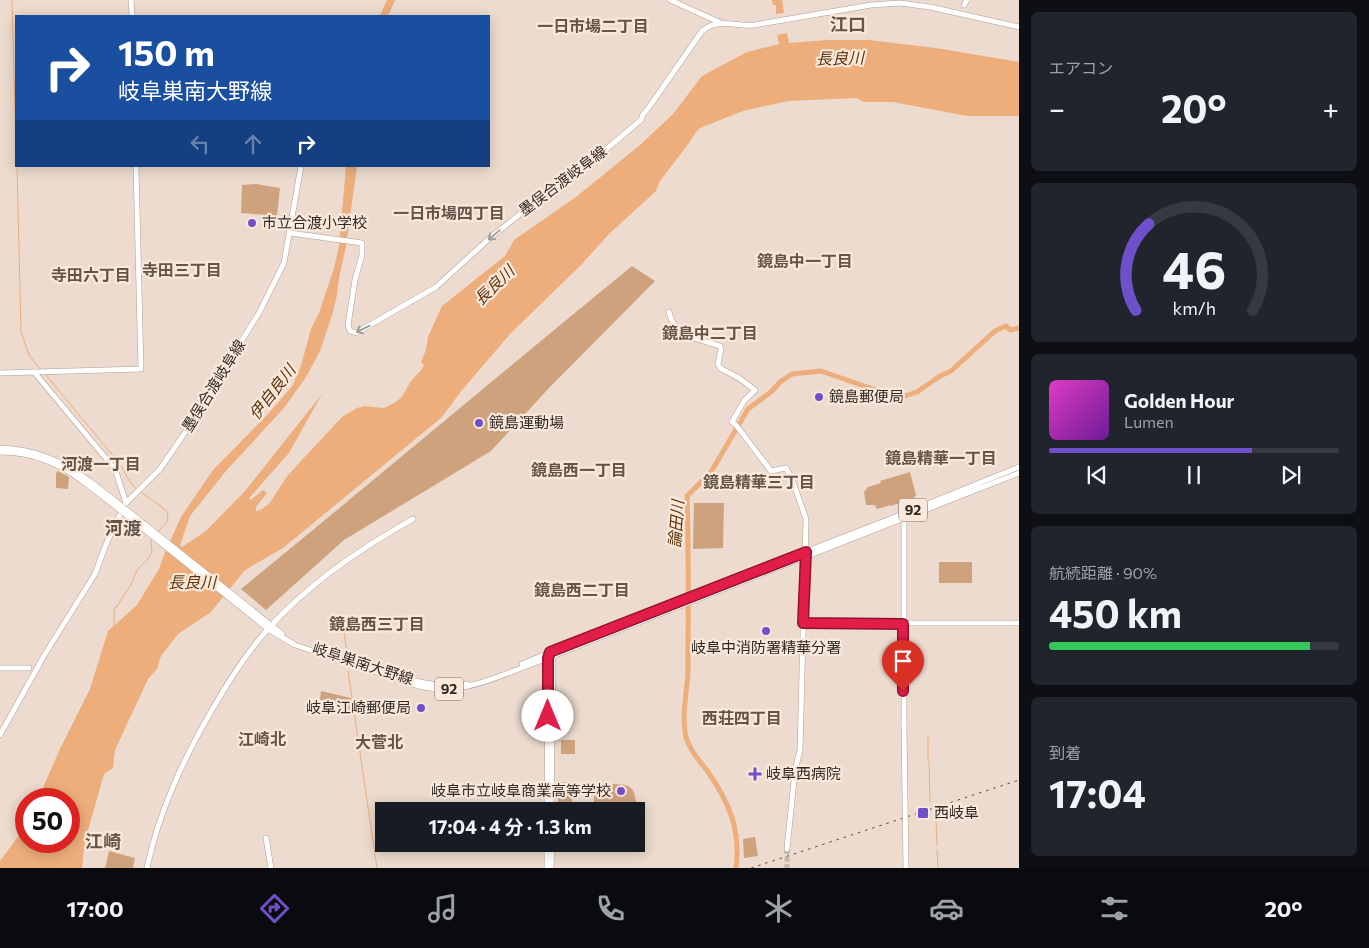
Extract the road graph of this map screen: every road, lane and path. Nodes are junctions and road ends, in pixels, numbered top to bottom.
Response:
1 (131, 0) edge
2 (670, 0) edge
3 (132, 15) edge
4 (719, 22) junction
5 (1019, 27) edge
6 (136, 167) edge
7 (301, 167) edge
8 (291, 233) junction
9 (669, 312) dead end
10 (0, 373) edge
11 (37, 373) junction
12 (0, 448) edge
13 (0, 452) edge
14 (1019, 466) edge
15 (1019, 472) edge
16 (90, 483) junction
17 (126, 503) junction
18 (904, 516) junction
19 (413, 519) dead end
20 (806, 554) junction
21 (803, 623) junction
22 (1019, 623) edge
23 (903, 624) junction
24 (268, 626) junction
25 (550, 655) junction
26 (0, 668) edge
27 (29, 668) dead end
28 (0, 735) edge
29 (547, 802) edge
30 (551, 802) edge
31 (266, 838) dead end
32 (787, 849) tunnel mouth
33 (548, 852) edge
34 (551, 852) edge
35 (146, 868) edge
36 (271, 868) edge
37 (549, 868) edge
38 (906, 868) edge

1 - 3 main road
2 - 4 main road
4 - 5 main road
4 -> 8 main road, 墨俣合渡岐阜線
6 - 11 main road
7 - 8 main road
8 - 17 main road, 墨俣合渡岐阜線
9 - 20 main road
10 - 11 main road
11 - 17 main road
12 - 16 main road, 岐阜巣南大野線 / 92
13 - 16 main road, 岐阜巣南大野線 / 92
14 - 18 main road, 岐阜巣南大野線 / 92
15 - 18 main road, 岐阜巣南大野線 / 92
16 - 24 main road, 岐阜巣南大野線 / 92, bridge
17 - 28 main road, 墨俣合渡岐阜線
18 - 20 main road, 岐阜巣南大野線 / 92
18 - 23 main road
19 - 24 main road
20 - 21 main road
20 - 25 main road, 岐阜巣南大野線 / 92
21 - 23 main road
21 - 32 main road
22 - 23 main road
23 - 38 main road, bridge
24 - 25 main road, 岐阜巣南大野線 / 92
24 - 35 main road
25 - 29 main road
25 - 30 main road
26 - 27 main road
31 - 36 main road
33 - 37 main road
34 - 37 main road

